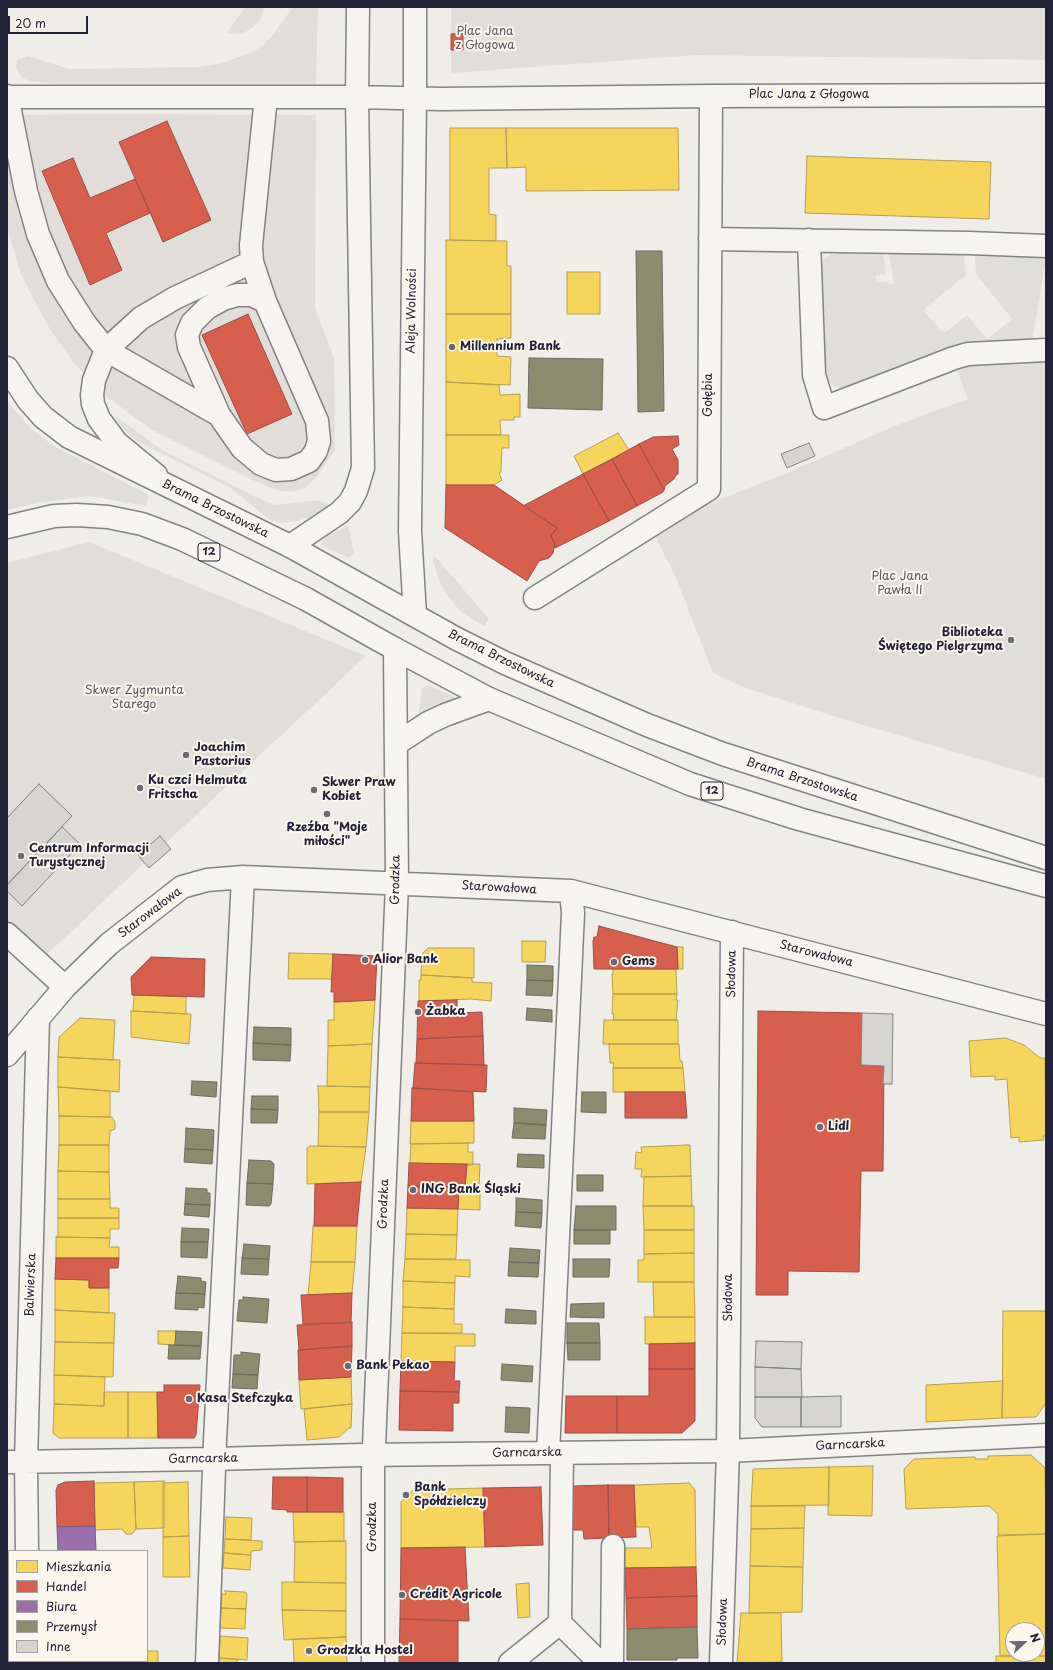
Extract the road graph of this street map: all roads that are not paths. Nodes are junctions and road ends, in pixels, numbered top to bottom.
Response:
1 (358, 7) edge
2 (415, 7) edge
3 (1046, 95) edge
4 (711, 96) junction
5 (7, 97) edge
6 (266, 97) junction
7 (357, 97) junction
8 (415, 99) junction
9 (710, 239) junction
10 (809, 240) junction
11 (1046, 246) edge
12 (252, 262) junction
13 (265, 301) junction
14 (106, 350) junction
15 (1046, 350) edge
16 (7, 368) edge
17 (219, 415) junction
18 (170, 487) junction
19 (7, 527) edge
20 (290, 546) junction
21 (535, 598) dead end
22 (415, 614) junction
23 (395, 649) junction
24 (489, 699) junction
25 (396, 744) junction
26 (1046, 858) edge
27 (243, 877) junction
28 (397, 883) junction
29 (1046, 886) edge
30 (571, 892) junction
31 (732, 932) junction
32 (7, 934) edge
33 (65, 987) junction
34 (1046, 1014) edge
35 (38, 1018) junction
36 (7, 1055) edge
37 (1046, 1435) edge
38 (728, 1452) junction
39 (555, 1453) junction
40 (374, 1455) junction
41 (214, 1459) junction
42 (17, 1462) edge
43 (613, 1546) dead end
44 (27, 1550) edge
45 (560, 1623) junction
46 (207, 1663) edge
47 (373, 1663) edge
48 (510, 1663) edge
49 (600, 1663) edge
50 (612, 1663) edge
51 (722, 1663) edge

1 - 7 street
2 - 8 street, Aleja Wolności
3 - 4 street, Plac Jana z Głogowa
4 - 8 street, Plac Jana z Głogowa
4 - 9 street, Gołębia
5 - 6 street, Plac Jana z Głogowa
5 - 14 street
6 - 7 street, Plac Jana z Głogowa
6 - 12 street
7 - 8 street, Plac Jana z Głogowa
7 - 20 street
8 - 22 street, Aleja Wolności
9 - 10 street
9 - 21 street, Gołębia
10 - 11 street
10 - 15 street
12 - 13 street
12 - 14 street
13 - 17 street
13 - 17 street
14 - 17 street
14 - 18 street
16 - 18 street, Brama Brzostowska
18 - 20 street, Brama Brzostowska
19 - 23 street, 12
20 - 22 street, Brama Brzostowska
22 - 26 street, Brama Brzostowska
23 - 24 street, 12
23 - 25 street, Grodzka
24 - 25 street
24 - 29 street, 12
25 - 28 street, Grodzka
27 - 28 street, Starowałowa
27 - 33 street, Starowałowa
27 - 41 street
28 - 30 street, Starowałowa
28 - 40 street, Grodzka
30 - 31 street, Starowałowa
30 - 39 street
31 - 34 street, Starowałowa
31 - 38 street, Słodowa
32 - 33 street
33 - 35 street, Starowałowa
35 - 36 street, Starowałowa
35 - 42 street, Balwierska
37 - 38 street, Garncarska
38 - 39 street, Garncarska
38 - 51 street, Słodowa
39 - 40 street, Garncarska
39 - 45 street
40 - 41 street, Garncarska
40 - 47 street, Grodzka
41 - 42 street, Garncarska
41 - 46 street
42 - 44 street, Balwierska
43 - 50 street
45 - 48 street
45 - 49 street

